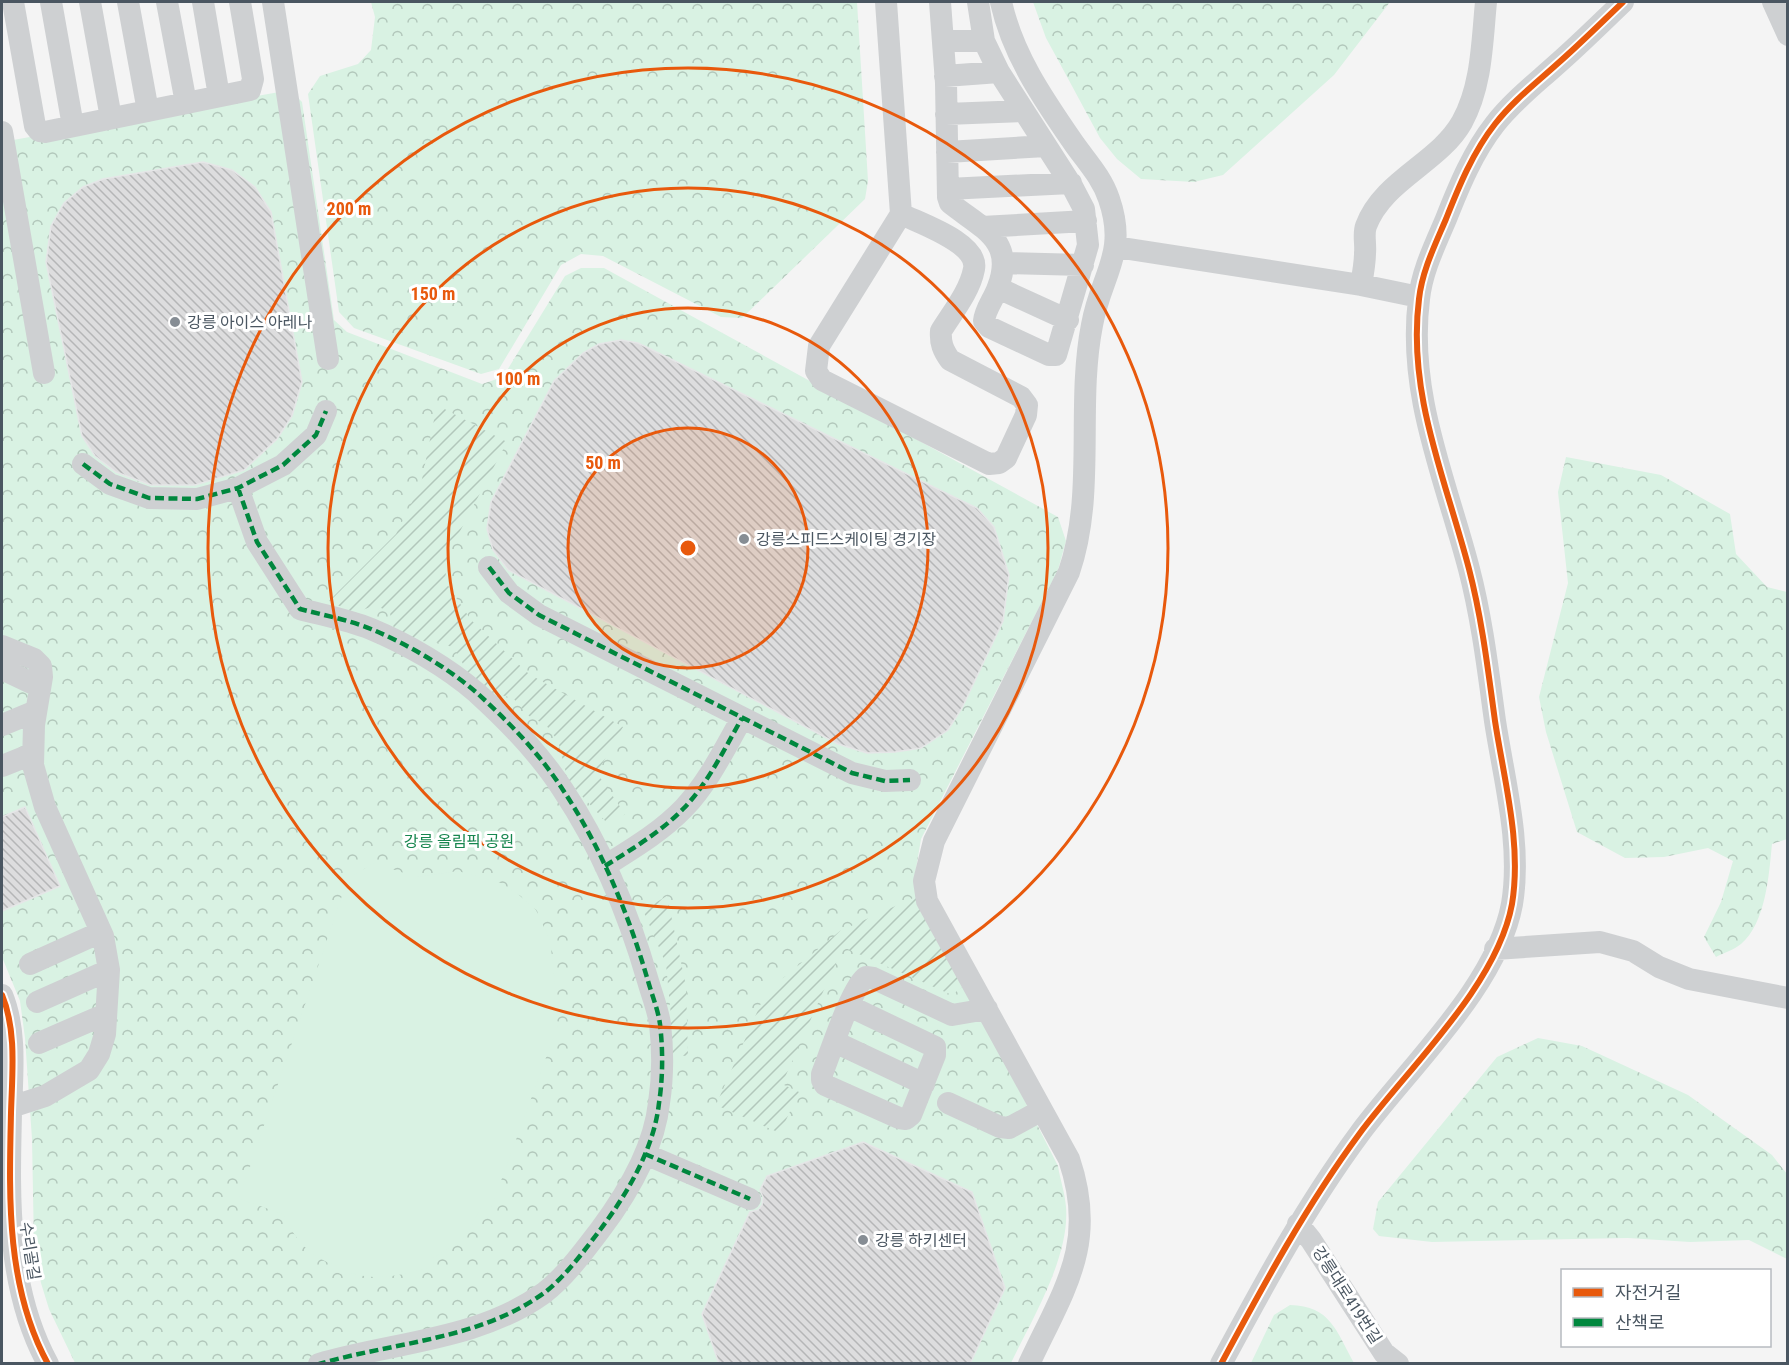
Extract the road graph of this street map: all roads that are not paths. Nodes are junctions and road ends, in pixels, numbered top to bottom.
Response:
1 (13, 2) edge
2 (51, 2) edge
3 (90, 2) edge
4 (128, 2) edge
5 (167, 2) edge
6 (203, 2) edge
7 (240, 2) edge
8 (273, 2) edge
9 (886, 2) edge
10 (940, 2) edge
11 (978, 2) edge
12 (1001, 2) edge
13 (1486, 2) edge
14 (1623, 2) edge
15 (1773, 2) edge
16 (1788, 35) edge
17 (984, 40) junction
18 (943, 41) junction
19 (999, 72) junction
20 (945, 76) junction
21 (219, 96) junction
22 (186, 103) junction
23 (148, 111) junction
24 (1023, 111) junction
25 (946, 114) junction
26 (111, 118) junction
27 (73, 126) junction
28 (2, 132) edge
29 (1046, 146) junction
30 (947, 152) junction
31 (1071, 183) junction
32 (948, 189) junction
33 (901, 214) junction
34 (1086, 221) junction
35 (982, 227) junction
36 (1116, 247) junction
37 (1003, 263) junction
38 (1083, 265) junction
39 (1361, 285) junction
40 (998, 288) junction
41 (1419, 297) junction
42 (1068, 320) junction
43 (328, 359) dead end
44 (44, 373) dead end
45 (326, 411) dead end
46 (83, 464) dead end
47 (238, 488) junction
48 (489, 567) dead end
49 (2, 646) edge
50 (7, 676) edge
51 (40, 687) junction
52 (36, 711) junction
53 (742, 718) junction
54 (2, 725) edge
55 (32, 754) junction
56 (2, 766) edge
57 (910, 780) dead end
58 (604, 866) junction
59 (101, 932) junction
60 (1496, 949) junction
61 (30, 964) dead end
62 (109, 970) junction
63 (2, 995) edge
64 (1788, 998) edge
65 (37, 1002) dead end
66 (849, 1006) junction
67 (987, 1009) junction
68 (106, 1014) junction
69 (39, 1042) dead end
70 (835, 1042) junction
71 (924, 1084) junction
72 (948, 1103) dead end
73 (12, 1107) junction
74 (1042, 1110) junction
75 (645, 1154) junction
76 (750, 1199) dead end
77 (1298, 1224) junction
78 (48, 1364) edge
79 (319, 1364) edge
80 (1029, 1364) edge
81 (1221, 1364) edge
82 (1398, 1364) edge

1 - 27 street
2 - 27 street
3 - 26 street
4 - 23 street
5 - 22 street
6 - 21 street
7 - 21 street
8 - 43 street
9 - 33 street
10 - 18 street
11 - 17 street
12 - 36 street
13 - 39 street
14 - 41 street
15 - 16 street
17 - 18 street
17 - 19 street
18 - 20 street
19 - 20 street
19 - 24 street
20 - 25 street
21 - 22 street
22 - 23 street
23 - 26 street
24 - 25 street
24 - 29 street
25 - 30 street
26 - 27 street
28 - 44 street
29 - 30 street
29 - 31 street
30 - 32 street
31 - 32 street
31 - 34 street
32 - 35 street
33 - 33 street
34 - 35 street
34 - 38 street
35 - 37 street
36 - 39 street
36 - 67 street
37 - 38 street
37 - 40 street
38 - 42 street
39 - 41 street
40 - 42 street
40 - 42 street
41 - 60 street
45 - 47 street
46 - 47 street
47 - 58 street
48 - 53 street
49 - 51 street
50 - 51 street
51 - 52 street
52 - 54 street
52 - 55 street
53 - 57 street
53 - 58 street
55 - 56 street
55 - 59 street
58 - 75 street
59 - 61 street
59 - 62 street
60 - 64 street
60 - 77 street
62 - 65 street
62 - 68 street
63 - 73 street, 수리골길
66 - 67 street
66 - 70 street
66 - 71 street
67 - 74 street
68 - 69 street
68 - 73 street
70 - 71 street
70 - 71 street
72 - 74 street
73 - 78 street, 수리골길
74 - 80 street
75 - 76 street
75 - 79 street
77 - 81 street
77 - 82 street, 강릉대로419번길

